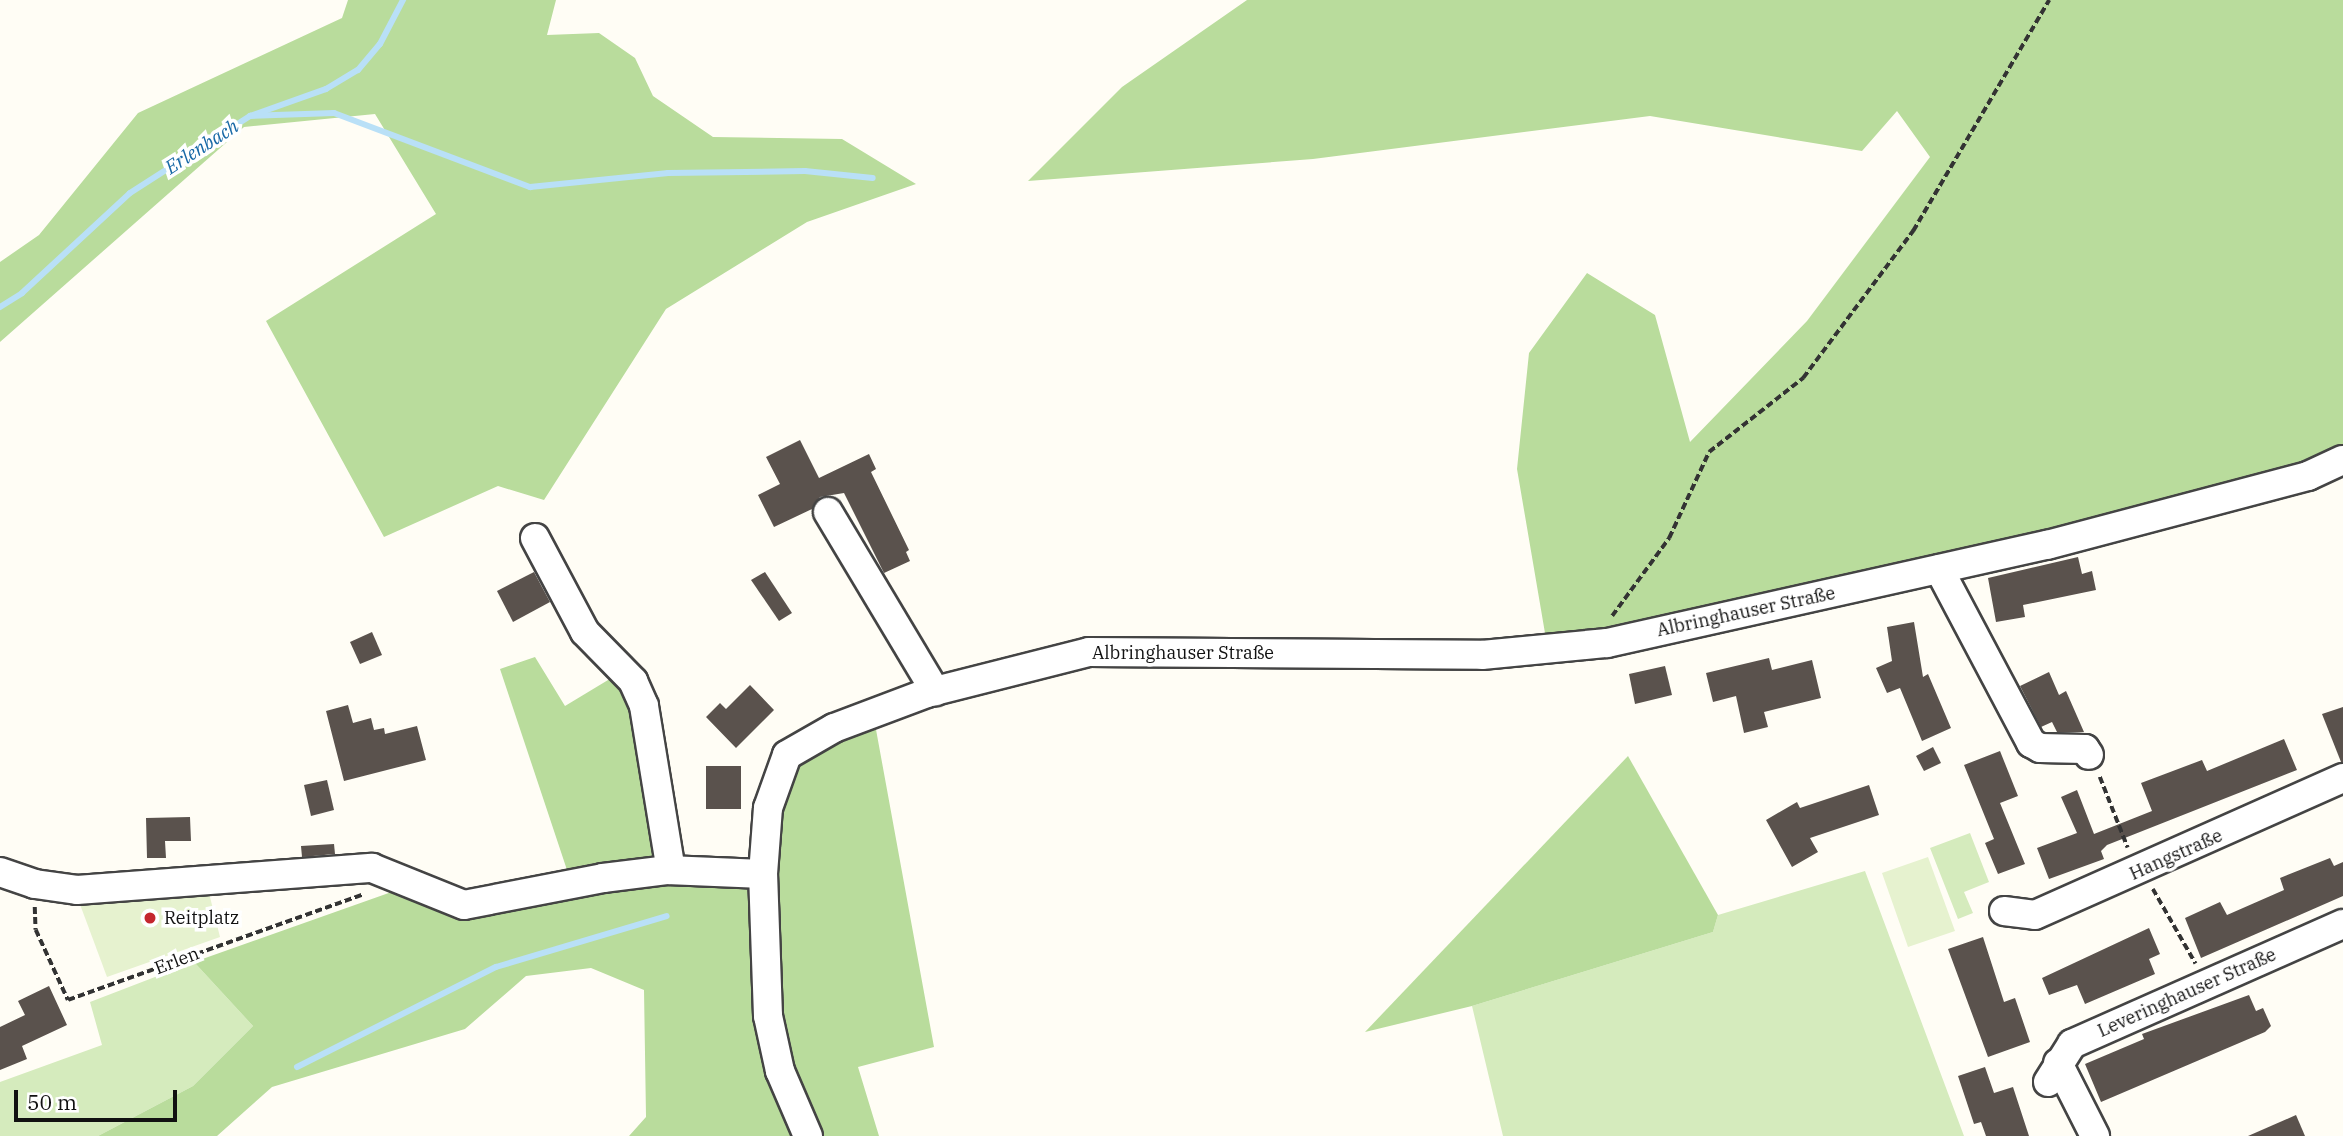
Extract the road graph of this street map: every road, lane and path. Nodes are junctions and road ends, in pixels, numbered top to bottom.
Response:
1 (2049, 0) edge
2 (2343, 460) edge
3 (828, 512) dead end
4 (535, 538) dead end
5 (1939, 569) junction
6 (1607, 643) junction
7 (935, 691) junction
8 (2090, 755) joint
9 (2343, 778) edge
10 (671, 870) junction
11 (0, 872) edge
12 (2140, 872) junction
13 (763, 874) junction
14 (35, 884) junction
15 (367, 893) dead end
16 (2004, 911) dead end
17 (2343, 925) edge
18 (2207, 984) junction
19 (808, 1136) edge
20 (2095, 1136) edge

1 - 6 path
2 - 5 street, Albringhauser Straße
3 - 7 street
4 - 10 street
5 - 6 street, Albringhauser Straße
5 - 8 street
6 - 7 street, Albringhauser Straße
7 - 13 street, Albringhauser Straße
8 - 12 path
9 - 12 street, Hangstraße
10 - 13 street
10 - 14 street
11 - 14 street
12 - 16 street, Hangstraße
12 - 18 path
13 - 19 street, Albringhauser Straße
14 - 15 path, Erlen
17 - 18 street, Leveringhauser Straße
18 - 20 street, Leveringhauser Straße

